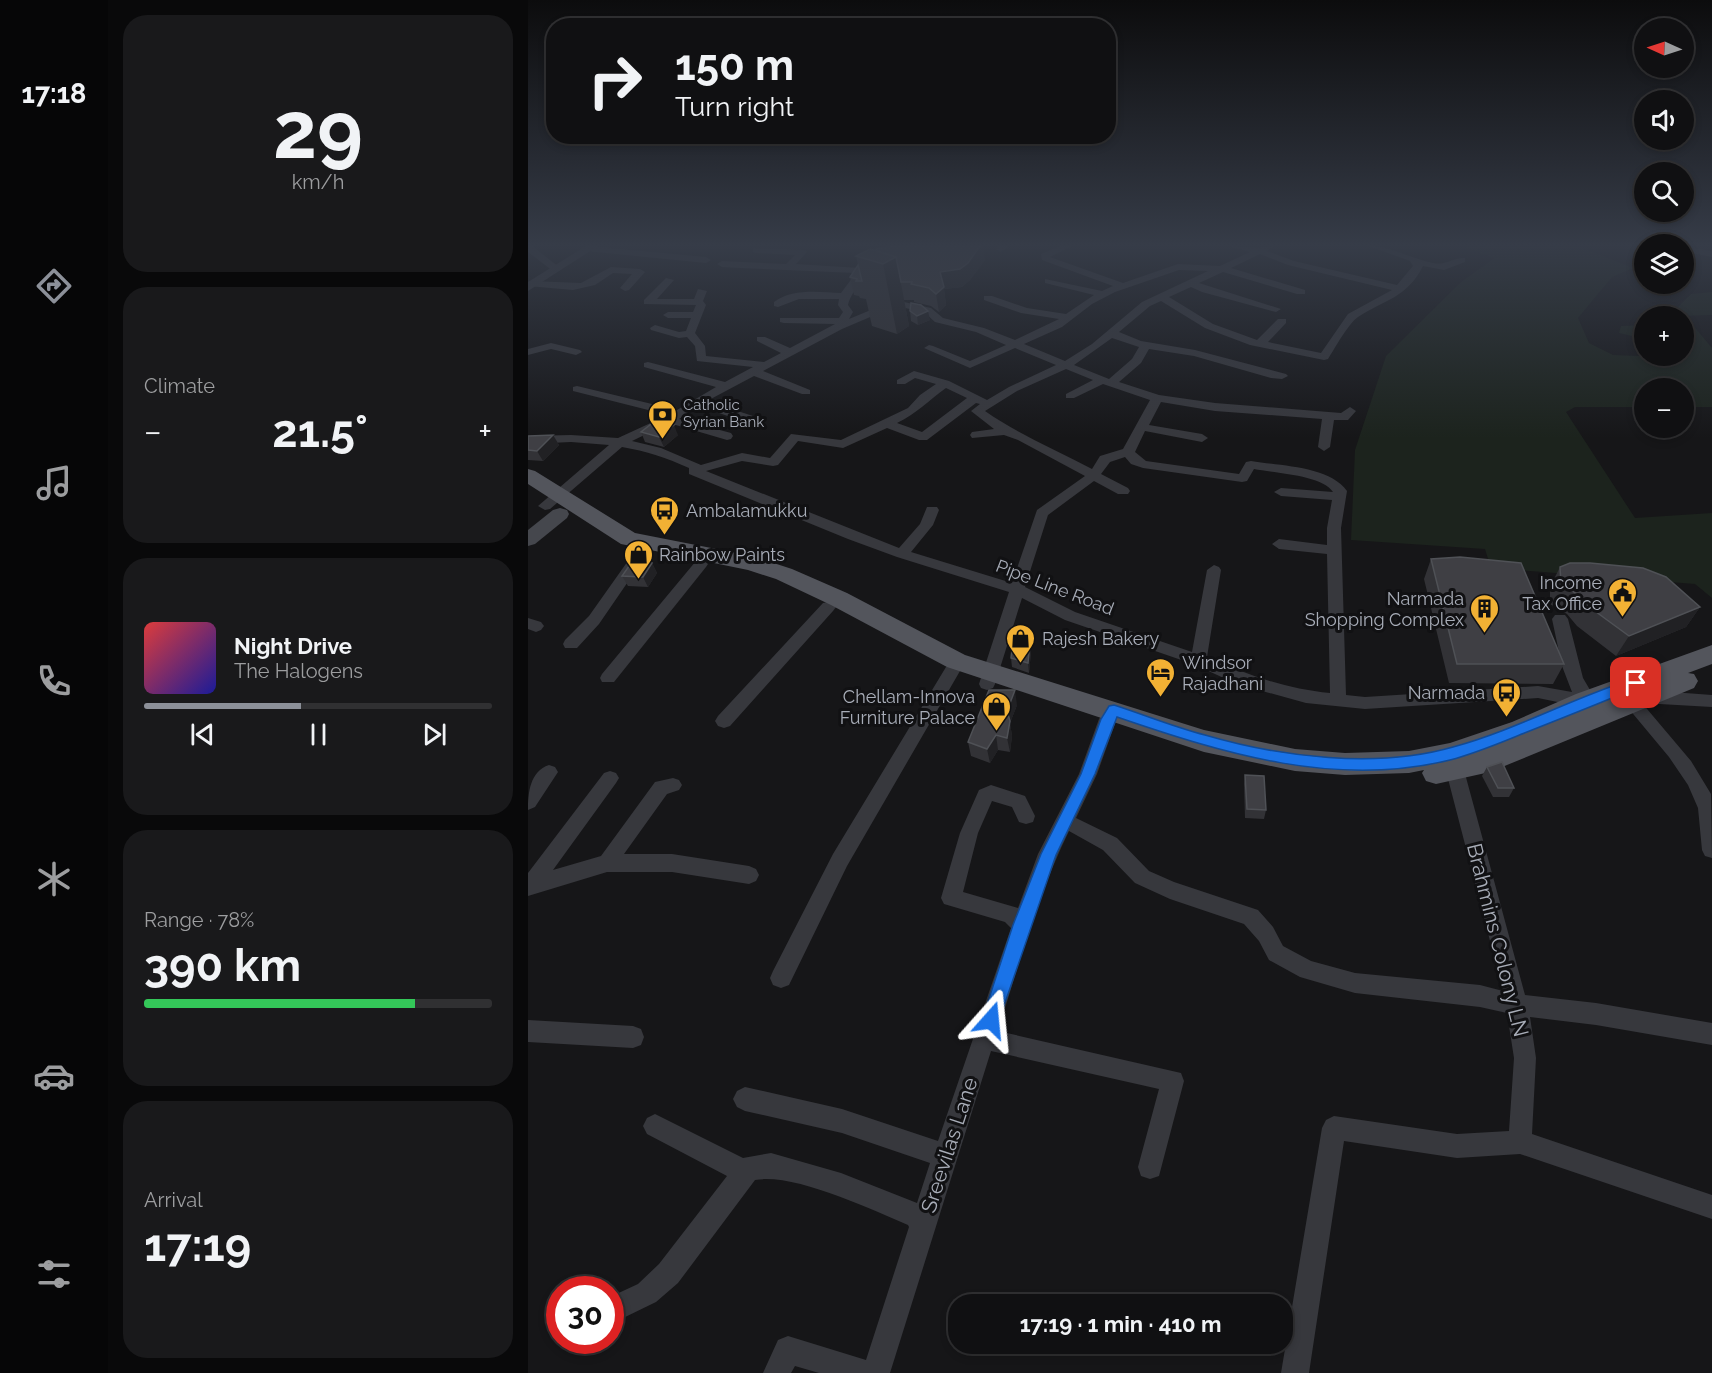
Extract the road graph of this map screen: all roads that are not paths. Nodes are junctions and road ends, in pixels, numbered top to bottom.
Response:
1 (699, 310) edge
2 (847, 310) edge
3 (877, 310) edge
4 (927, 310) edge
5 (1022, 310) edge
6 (1079, 310) edge
7 (1139, 310) edge
8 (1183, 310) edge
9 (1365, 310) edge
10 (668, 315) dead end
11 (698, 315) junction
12 (1068, 317) junction
13 (784, 320) dead end
14 (1282, 321) dead end
15 (841, 324) junction
16 (655, 328) dead end
17 (690, 333) junction
18 (1112, 333) junction
19 (550, 335) dead end
20 (761, 339) dead end
21 (528, 340) edge
22 (1146, 343) junction
23 (1260, 344) junction
24 (1018, 345) junction
25 (929, 348) dead end
26 (528, 352) edge
27 (576, 352) dead end
28 (789, 352) junction
29 (648, 365) dead end
30 (764, 365) junction
31 (1066, 365) junction
32 (752, 371) junction
33 (1282, 376) dead end
34 (1106, 381) junction
35 (902, 382) dead end
36 (945, 383) junction
37 (726, 386) junction
38 (577, 389) dead end
39 (806, 392) dead end
40 (1070, 396) dead end
41 (1157, 398) junction
42 (698, 402) junction
43 (980, 404) junction
44 (1350, 411) dead end
45 (673, 417) junction
46 (1329, 417) junction
47 (749, 419) dead end
48 (886, 423) junction
49 (1142, 427) junction
50 (1005, 431) junction
51 (976, 435) dead end
52 (727, 436) dead end
53 (1203, 438) dead end
54 (528, 440) edge
55 (620, 442) junction
56 (1324, 447) dead end
57 (1128, 452) junction
58 (694, 471) junction
59 (528, 475) edge
60 (1094, 475) junction
61 (1123, 491) dead end
62 (1281, 492) dead end
63 (1339, 496) junction
64 (548, 503) edge
65 (932, 510) dead end
66 (528, 528) edge
67 (528, 540) edge
68 (1279, 544) dead end
69 (1335, 550) junction
70 (640, 554) junction
71 (902, 554) junction
72 (701, 564) junction
73 (1214, 570) dead end
74 (1018, 590) junction
75 (828, 608) junction
76 (1560, 619) dead end
77 (571, 644) dead end
78 (1712, 654) edge
79 (1199, 660) junction
80 (1712, 669) edge
81 (952, 671) junction
82 (608, 678) dead end
83 (989, 679) junction
84 (1638, 695) junction
85 (1338, 700) junction
86 (1712, 701) edge
87 (1593, 708) junction
88 (1111, 715) junction
89 (724, 721) dead end
90 (1451, 762) junction
91 (549, 772) dead end
92 (610, 778) dead end
93 (673, 785) dead end
94 (528, 802) edge
95 (1026, 816) dead end
96 (1063, 821) junction
97 (1710, 829) edge
98 (1712, 850) edge
99 (607, 863) junction
100 (749, 875) dead end
101 (529, 887) edge
102 (1022, 925) junction
103 (781, 978) dead end
104 (1517, 1005) junction
105 (528, 1031) edge
106 (1712, 1034) edge
107 (633, 1037) dead end
108 (985, 1039) junction
109 (745, 1099) dead end
110 (655, 1126) dead end
111 (1520, 1142) junction
112 (945, 1156) junction
113 (1150, 1167) dead end
114 (748, 1169) junction
115 (1712, 1207) edge
116 (922, 1228) junction
117 (624, 1304) edge
118 (777, 1373) edge
119 (864, 1373) edge
120 (876, 1373) edge
121 (1295, 1373) edge

1 - 11 street
2 - 15 street
3 - 15 street
4 - 24 street
5 - 12 street
6 - 12 street
7 - 18 street
8 - 23 street
9 - 23 street
10 - 11 street
11 - 17 street
12 - 24 street
13 - 15 street
14 - 23 street
15 - 28 street
16 - 17 street
17 - 30 street
18 - 22 street
18 - 31 street
19 - 21 street
20 - 28 street
22 - 33 street
22 - 34 street
24 - 25 street
24 - 31 street
26 - 27 street
28 - 30 street
29 - 37 street
30 - 32 street
31 - 34 street
31 - 43 street
32 - 37 street
32 - 39 street
34 - 40 street
34 - 41 street
35 - 36 street
36 - 43 street
36 - 48 street
37 - 42 street
38 - 45 street
41 - 46 street
41 - 49 street
42 - 45 street
42 - 47 street
43 - 48 street
43 - 50 street
44 - 46 street
45 - 52 street
45 - 55 street
46 - 56 street
48 - 58 street
49 - 53 street
49 - 57 street
50 - 51 street
50 - 60 street
54 - 55 street, Pipe Line Road
55 - 58 street, Pipe Line Road
55 - 64 street
57 - 60 street
57 - 63 street
58 - 71 street, Pipe Line Road
59 - 64 main road
60 - 61 street
60 - 74 street
62 - 63 street
63 - 69 street
64 - 66 main road
64 - 67 main road
64 - 70 main road
64 - 83 main road
65 - 71 street
68 - 69 street
69 - 85 street
70 - 72 main road
70 - 77 street
71 - 74 street, Pipe Line Road
72 - 75 main road
72 - 82 street
73 - 79 street
74 - 79 street, Pipe Line Road
74 - 83 street
75 - 81 main road
75 - 89 street
76 - 87 street
78 - 84 main road
79 - 85 street, Pipe Line Road
80 - 84 main road
81 - 83 main road
81 - 103 street
83 - 88 main road
84 - 86 street
84 - 87 main road
84 - 97 street
85 - 87 street, Pipe Line Road
87 - 90 main road
88 - 90 main road
88 - 96 street, Sreevilas Lane
90 - 104 street, Brahmins Colony LN
91 - 94 street
92 - 101 street
93 - 99 street
95 - 102 street
96 - 102 street, Sreevilas Lane
96 - 104 street
97 - 98 street
99 - 100 street
99 - 101 street
102 - 108 street, Sreevilas Lane
104 - 106 street
104 - 111 street, Brahmins Colony LN
105 - 107 street
108 - 112 street, Sreevilas Lane
108 - 113 street
109 - 112 street
110 - 114 street
111 - 115 street
111 - 121 street
112 - 116 street, Sreevilas Lane
114 - 116 street
114 - 117 street
116 - 120 street, Sreevilas Lane
118 - 119 street

